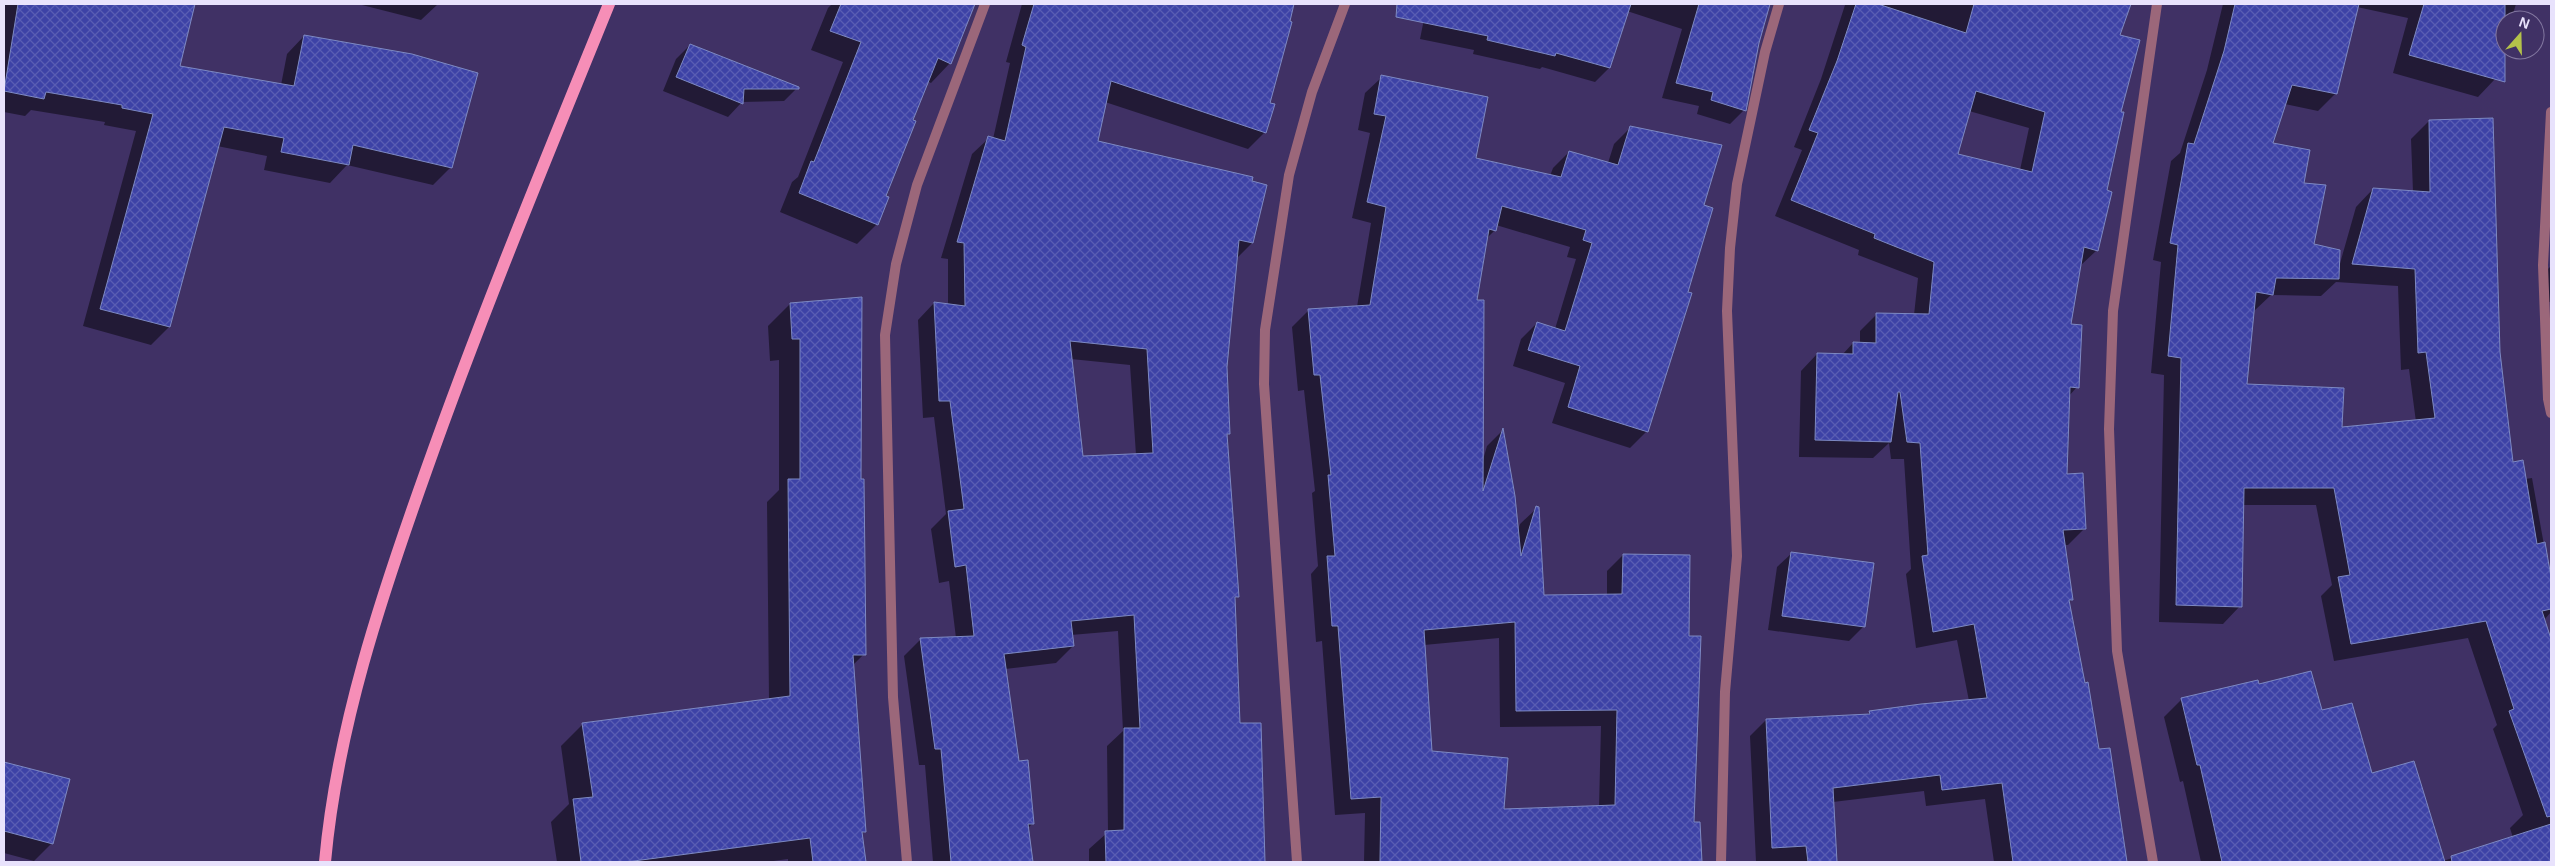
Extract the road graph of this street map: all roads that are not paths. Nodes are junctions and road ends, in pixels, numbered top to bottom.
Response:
1 (609, 4) edge
2 (985, 4) edge
3 (1345, 4) edge
4 (1779, 4) edge
5 (2157, 4) edge
6 (2551, 112) edge
7 (2551, 413) edge
8 (325, 862) edge
9 (907, 862) edge
10 (1297, 862) edge
11 (1721, 862) edge
12 (2153, 862) edge

1 - 8 main road
2 - 9 street
3 - 10 street
4 - 11 street
5 - 12 street
6 - 7 street

